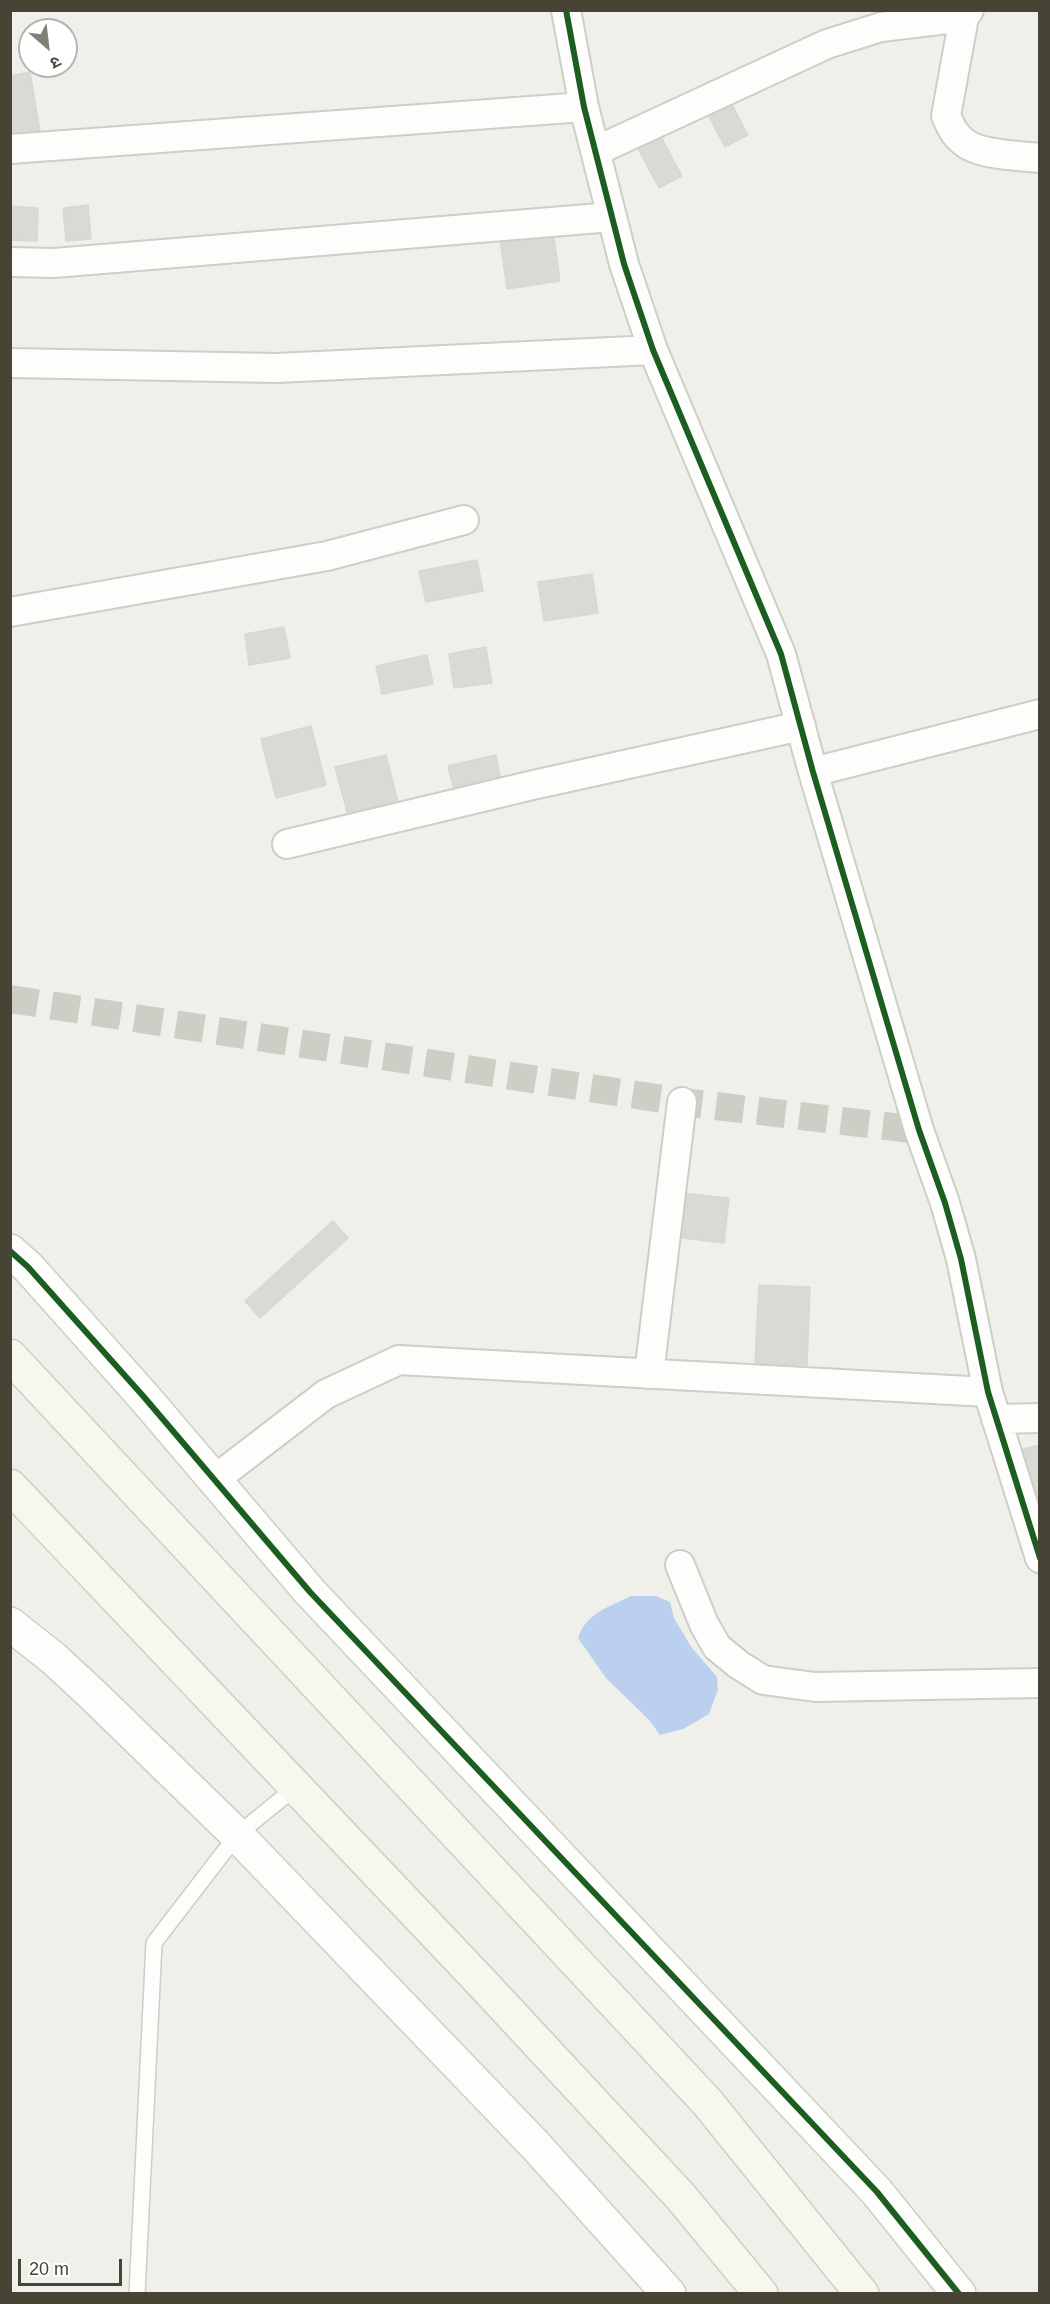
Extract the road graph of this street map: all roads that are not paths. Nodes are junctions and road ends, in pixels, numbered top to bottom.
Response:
1 (566, 10) edge
2 (966, 14) edge
3 (584, 107) junction
4 (10, 149) edge
5 (596, 151) junction
6 (1040, 158) edge
7 (612, 217) junction
8 (10, 262) edge
9 (653, 350) junction
10 (10, 363) edge
11 (464, 520) dead end
12 (10, 612) edge
13 (1040, 714) edge
14 (801, 726) junction
15 (813, 772) junction
16 (287, 844) dead end
17 (682, 1102) dead end
18 (10, 1251) edge
19 (10, 1356) edge
20 (649, 1374) junction
21 (988, 1392) junction
22 (1040, 1418) edge
23 (996, 1419) junction
24 (214, 1480) junction
25 (10, 1486) edge
26 (1040, 1558) edge
27 (680, 1565) dead end
28 (10, 1624) edge
29 (1040, 1683) edge
30 (296, 1787) junction
31 (237, 1835) junction
32 (137, 2294) edge
33 (669, 2294) edge
34 (761, 2294) edge
35 (862, 2294) edge
36 (959, 2294) edge

1 - 3 street
2 - 5 street
2 - 6 street
3 - 4 street
3 - 5 street
5 - 7 street
7 - 8 street
7 - 9 street
9 - 10 street
9 - 14 street
11 - 12 street
13 - 15 street
14 - 15 street
14 - 16 street
15 - 21 street
17 - 20 street
18 - 24 street
19 - 35 main road
20 - 21 street
20 - 24 street
21 - 23 street
22 - 23 street
23 - 26 street
24 - 36 street
25 - 30 main road
27 - 29 street
28 - 31 street
30 - 31 lane
30 - 34 main road
31 - 32 lane
31 - 33 street

